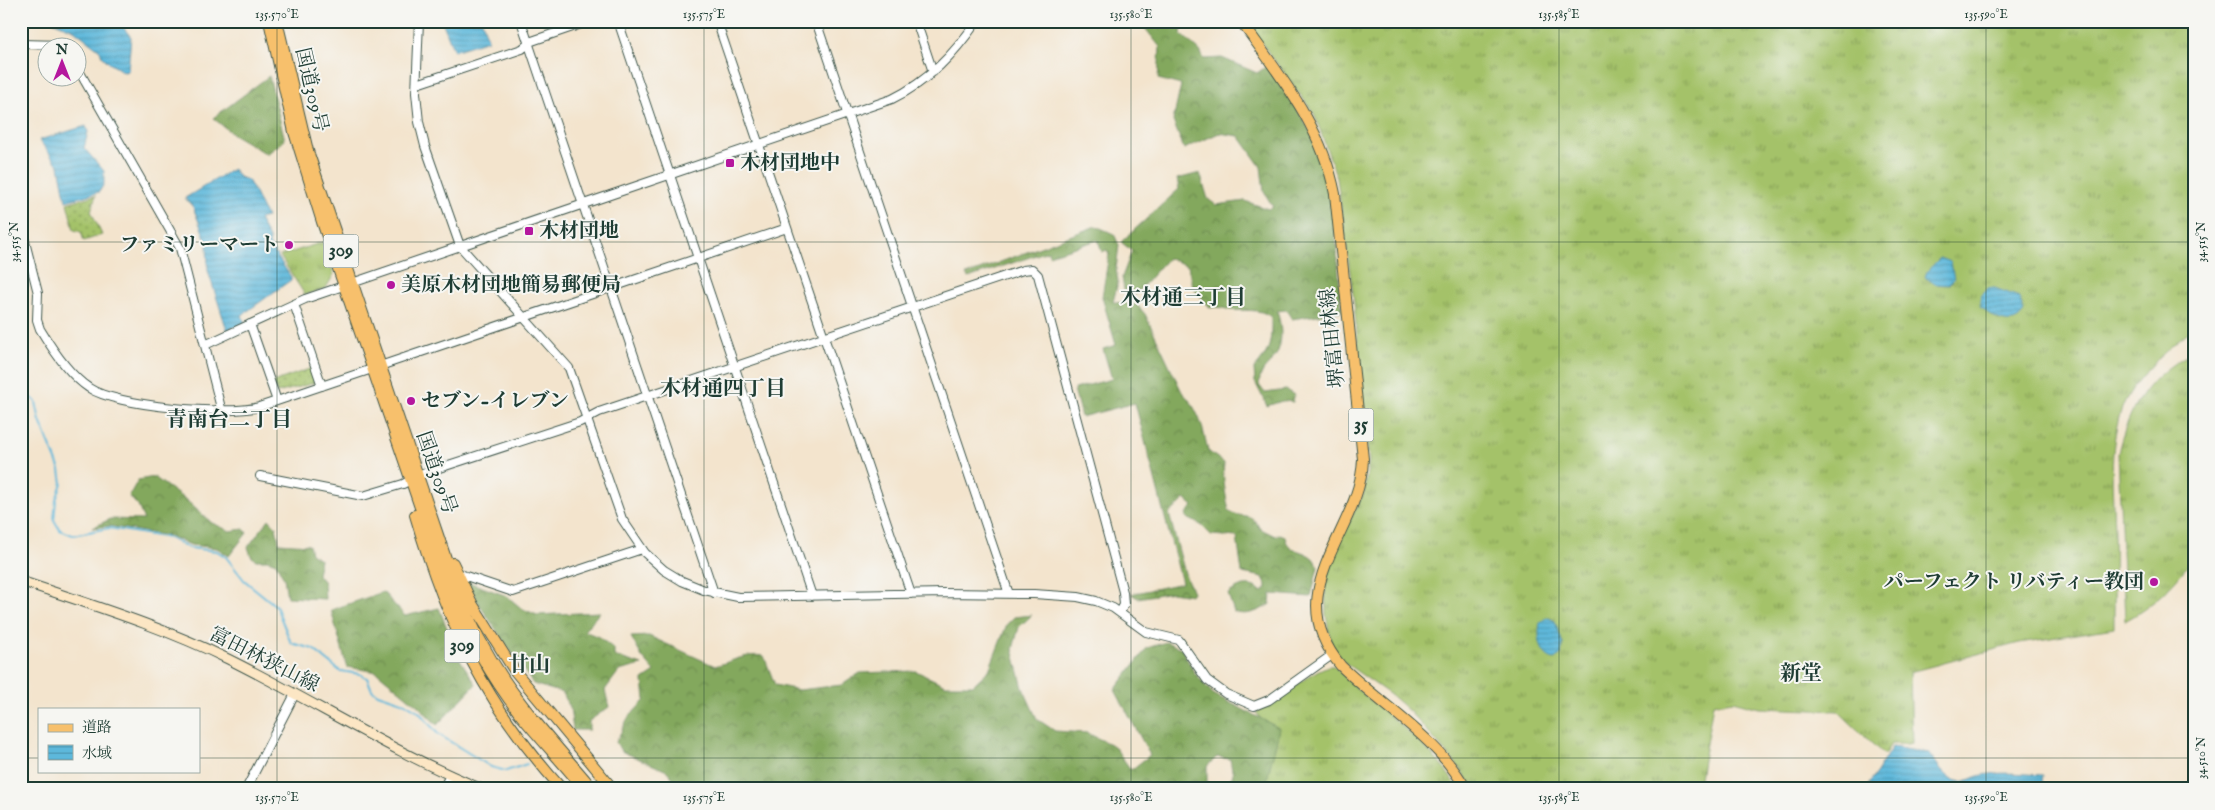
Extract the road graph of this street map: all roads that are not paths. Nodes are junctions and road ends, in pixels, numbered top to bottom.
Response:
1 (268, 21) edge
2 (277, 21) edge
3 (419, 21) edge
4 (521, 21) edge
5 (590, 21) edge
6 (618, 21) edge
7 (717, 21) edge
8 (816, 21) edge
9 (916, 21) edge
10 (977, 21) edge
11 (1241, 21) edge
12 (21, 44) edge
13 (38, 44) edge
14 (528, 44) junction
15 (934, 72) junction
16 (417, 84) junction
17 (88, 86) edge
18 (848, 114) junction
19 (759, 145) junction
20 (670, 175) junction
21 (582, 205) junction
22 (21, 226) edge
23 (787, 228) junction
24 (460, 246) junction
25 (698, 259) junction
26 (348, 284) junction
27 (610, 289) junction
28 (294, 304) junction
29 (913, 307) junction
30 (524, 317) junction
31 (250, 324) junction
32 (824, 338) junction
33 (205, 345) junction
34 (376, 367) junction
35 (735, 368) junction
36 (322, 386) junction
37 (647, 396) junction
38 (277, 401) junction
39 (222, 412) junction
40 (587, 419) junction
41 (260, 476) dead end
42 (414, 478) junction
43 (642, 549) junction
44 (458, 573) junction
45 (21, 581) edge
46 (714, 593) junction
47 (911, 594) junction
48 (1010, 594) junction
49 (812, 596) junction
50 (1120, 612) junction
51 (1332, 655) junction
52 (295, 694) junction
53 (573, 770) junction
54 (450, 775) junction
55 (246, 789) edge
56 (443, 789) edge
57 (482, 789) edge
58 (562, 789) edge
59 (584, 789) edge
60 (594, 789) edge
61 (613, 789) edge
62 (1466, 789) edge

1 - 26 main road, 国道309号 / 309
2 - 26 main road, 国道309号 / 309
3 - 16 street
4 - 14 street
5 - 14 street
6 - 20 street
7 - 19 street
8 - 18 street
9 - 15 street
10 - 15 street
11 - 51 main road, 堺富田林線 / 35
12 - 13 street
14 - 16 street
14 - 21 street
15 - 18 street
16 - 24 street
17 - 33 street
18 - 19 street
18 - 29 street
19 - 20 street
19 - 23 street
20 - 21 street
20 - 25 street
21 - 24 street
21 - 27 street
22 - 39 street
23 - 25 street
23 - 32 street
24 - 26 street
24 - 30 street
25 - 27 street
25 - 35 street
26 - 28 street
26 - 34 main road, 国道309号 / 309
27 - 30 street
27 - 37 street
28 - 31 street
28 - 36 street
29 - 32 street
29 - 48 street
29 - 50 street
30 - 34 street
30 - 40 street
31 - 33 street
31 - 38 street
32 - 35 street
32 - 47 street
33 - 39 street
34 - 36 street
34 - 42 main road, 国道309号 / 309
35 - 37 street
35 - 49 street
36 - 38 street
37 - 40 street
37 - 46 street
38 - 39 street
40 - 42 street
40 - 43 street
41 - 42 street
42 - 44 main road, 309
42 - 53 main road, 国道309号 / 309
42 - 58 main road, 309
43 - 44 street
43 - 46 street
44 - 61 main road, 309
45 - 52 main road, 富田林狭山線
46 - 49 street
47 - 48 street
47 - 49 street
48 - 50 street
50 - 51 street
51 - 62 main road, 堺富田林線 / 35
52 - 54 main road, 富田林狭山線
52 - 55 street
53 - 59 main road, 国道309号 / 309
53 - 60 main road, 国道309号 / 309
54 - 56 street
54 - 57 main road, 富田林狭山線

